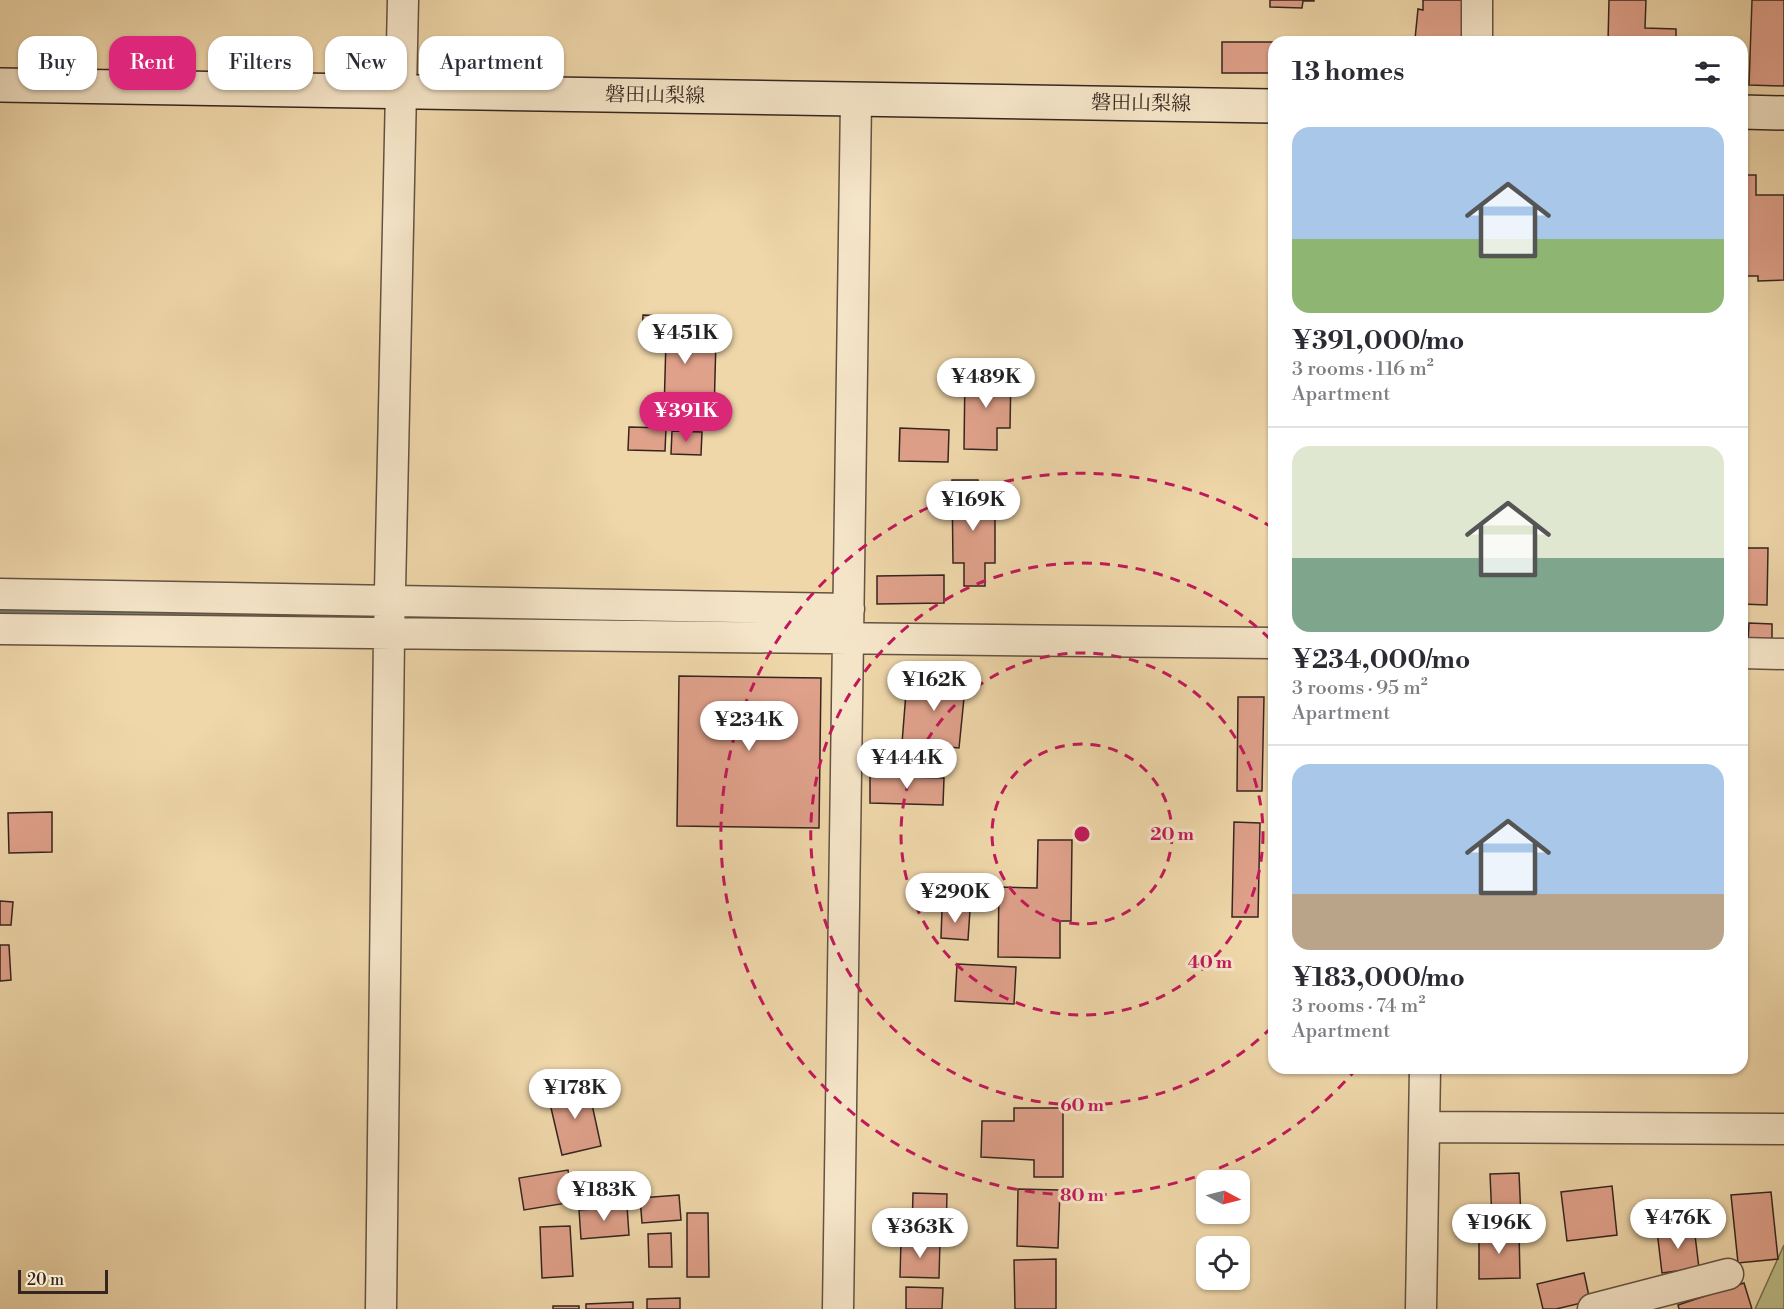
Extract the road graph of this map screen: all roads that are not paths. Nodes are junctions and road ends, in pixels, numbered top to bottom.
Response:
1 (403, 0) edge
2 (1477, 0) edge
3 (403, 36) edge
4 (1477, 36) edge
5 (0, 85) edge
6 (325, 89) edge
7 (402, 90) joint
8 (856, 101) junction
9 (1268, 106) edge
10 (1748, 112) edge
11 (1784, 113) edge
12 (0, 594) edge
13 (390, 601) junction
14 (849, 623) junction
15 (0, 629) edge
16 (389, 636) junction
17 (1268, 644) edge
18 (1748, 653) edge
19 (1784, 654) edge
20 (1425, 1074) edge
21 (1424, 1127) junction
22 (1784, 1129) edge
23 (1728, 1274) dead end
24 (381, 1309) edge
25 (838, 1309) edge
26 (1421, 1309) edge
27 (1593, 1309) edge

1 - 3 street
2 - 4 street
5 - 6 main road, 磐田山梨線
7 - 8 main road, 磐田山梨線
7 - 13 street
8 - 9 main road, 磐田山梨線
8 - 14 street
10 - 11 main road
12 - 13 street
13 - 14 street
13 - 16 street
14 - 16 street
14 - 17 street
14 - 25 street
15 - 16 street
16 - 24 street
18 - 19 street
20 - 21 street
21 - 22 street
21 - 26 street
23 - 27 street

